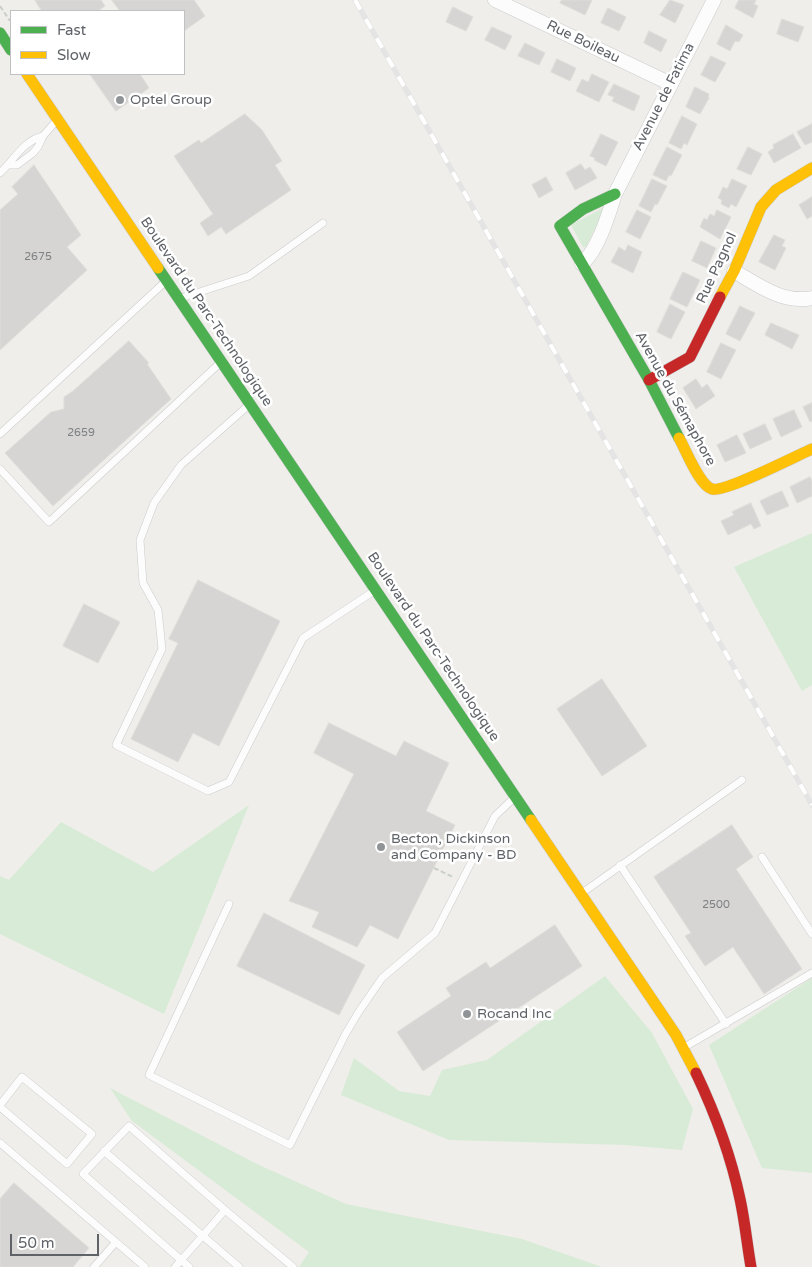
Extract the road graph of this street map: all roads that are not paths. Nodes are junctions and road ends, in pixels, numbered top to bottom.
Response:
1 (495, 0) edge
2 (714, 0) edge
3 (0, 33) edge
4 (10, 48) edge
5 (28, 75) edge
6 (671, 84) junction
7 (58, 119) junction
8 (812, 168) edge
9 (0, 172) edge
10 (615, 194) junction
11 (323, 223) dead end
12 (582, 264) junction
13 (734, 271) junction
14 (166, 280) junction
15 (812, 298) edge
16 (178, 299) junction
17 (221, 362) junction
18 (649, 380) junction
19 (250, 404) junction
20 (0, 434) edge
21 (812, 449) edge
22 (0, 468) edge
23 (376, 590) junction
24 (742, 780) dead end
25 (516, 796) junction
26 (762, 857) dead end
27 (620, 865) junction
28 (582, 893) junction
29 (229, 904) dead end
30 (812, 934) edge
31 (812, 973) edge
32 (726, 1024) junction
33 (683, 1048) junction
34 (0, 1106) edge
35 (0, 1142) edge
36 (104, 1151) junction
37 (225, 1210) junction
38 (203, 1236) junction
39 (116, 1242) junction
40 (181, 1260) junction
41 (293, 1266) edge
42 (94, 1267) edge
43 (145, 1267) edge
44 (175, 1267) edge
45 (189, 1267) edge
46 (240, 1267) edge
47 (751, 1267) edge

1 - 6 street, Rue Boileau
2 - 6 street, Avenue de Fatima
3 - 4 street
5 - 7 street, Boulevard du Parc-Technologique
6 - 10 street, Avenue de Fatima
7 - 9 lane
7 - 14 street, Boulevard du Parc-Technologique
8 - 13 street, Rue Pagnol
10 - 12 street, Avenue de Fatima
10 - 12 street, Avenue du Sémaphore
11 - 16 lane
12 - 18 street, Avenue du Sémaphore
13 - 15 street
13 - 18 street, Rue Pagnol
14 - 16 street, Boulevard du Parc-Technologique
14 - 20 lane
16 - 17 street, Boulevard du Parc-Technologique
17 - 19 street, Boulevard du Parc-Technologique
17 - 22 lane
18 - 21 street, Avenue du Sémaphore
19 - 23 street, Boulevard du Parc-Technologique
19 - 23 lane
23 - 25 street, Boulevard du Parc-Technologique
24 - 27 lane
25 - 28 street, Boulevard du Parc-Technologique
25 - 29 lane
26 - 30 lane
27 - 28 lane
27 - 32 lane
28 - 33 street, Boulevard du Parc-Technologique
31 - 32 lane
32 - 33 lane
33 - 47 street, Boulevard du Parc-Technologique
34 - 34 lane
35 - 39 lane
36 - 37 lane
36 - 38 lane
36 - 40 lane
37 - 38 lane
37 - 41 lane
38 - 40 lane
38 - 46 lane
39 - 42 lane
39 - 43 lane
40 - 44 lane
40 - 45 lane

